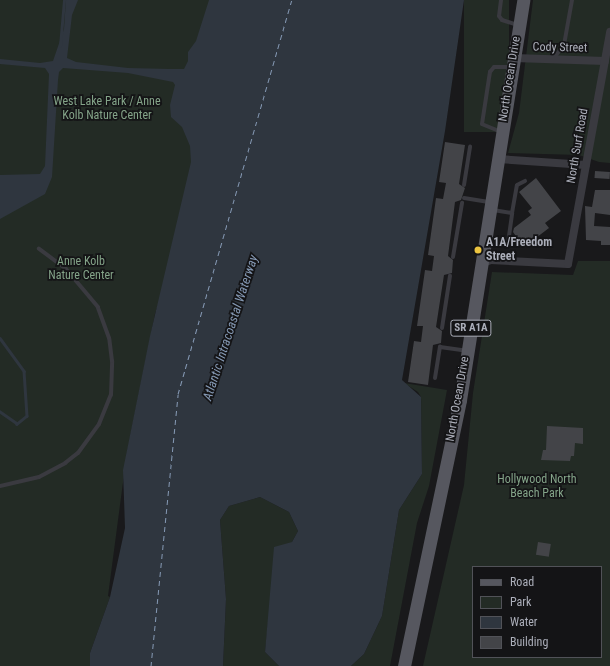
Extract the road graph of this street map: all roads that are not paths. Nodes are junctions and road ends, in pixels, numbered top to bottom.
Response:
1 (501, 0) edge
2 (523, 0) edge
3 (572, 0) edge
4 (519, 26) junction
5 (610, 32) edge
6 (552, 59) junction
7 (605, 61) junction
8 (513, 63) junction
9 (502, 132) junction
10 (470, 146) dead end
11 (498, 159) junction
12 (586, 165) junction
13 (525, 181) dead end
14 (464, 185) dead end
15 (464, 198) dead end
16 (462, 203) dead end
17 (491, 206) junction
18 (512, 213) junction
19 (508, 243) dead end
20 (39, 249) dead end
21 (453, 257) dead end
22 (483, 263) junction
23 (450, 276) dead end
24 (442, 328) dead end
25 (467, 351) junction
26 (435, 378) dead end
27 (0, 486) edge
28 (406, 662) edge

1 - 4 lane
2 - 4 main road, North Ocean Drive / SR A1A
3 - 6 lane
4 - 8 main road, North Ocean Drive / SR A1A
5 - 7 street, North Surf Road
6 - 7 street, Cody Street
6 - 8 street, Cody Street
7 - 12 street, North Surf Road
8 - 9 main road, North Ocean Drive / SR A1A
8 - 9 lane
9 - 11 main road, North Ocean Drive / SR A1A
10 - 14 lane
11 - 12 street
11 - 17 main road, North Ocean Drive / SR A1A
12 - 22 street, North Surf Road
13 - 18 lane
15 - 17 lane
16 - 21 lane
17 - 18 lane
17 - 22 main road, North Ocean Drive / SR A1A
18 - 19 lane
20 - 27 lane
22 - 25 main road, North Ocean Drive / SR A1A
23 - 24 lane
25 - 26 lane
25 - 28 main road, North Ocean Drive / SR A1A

